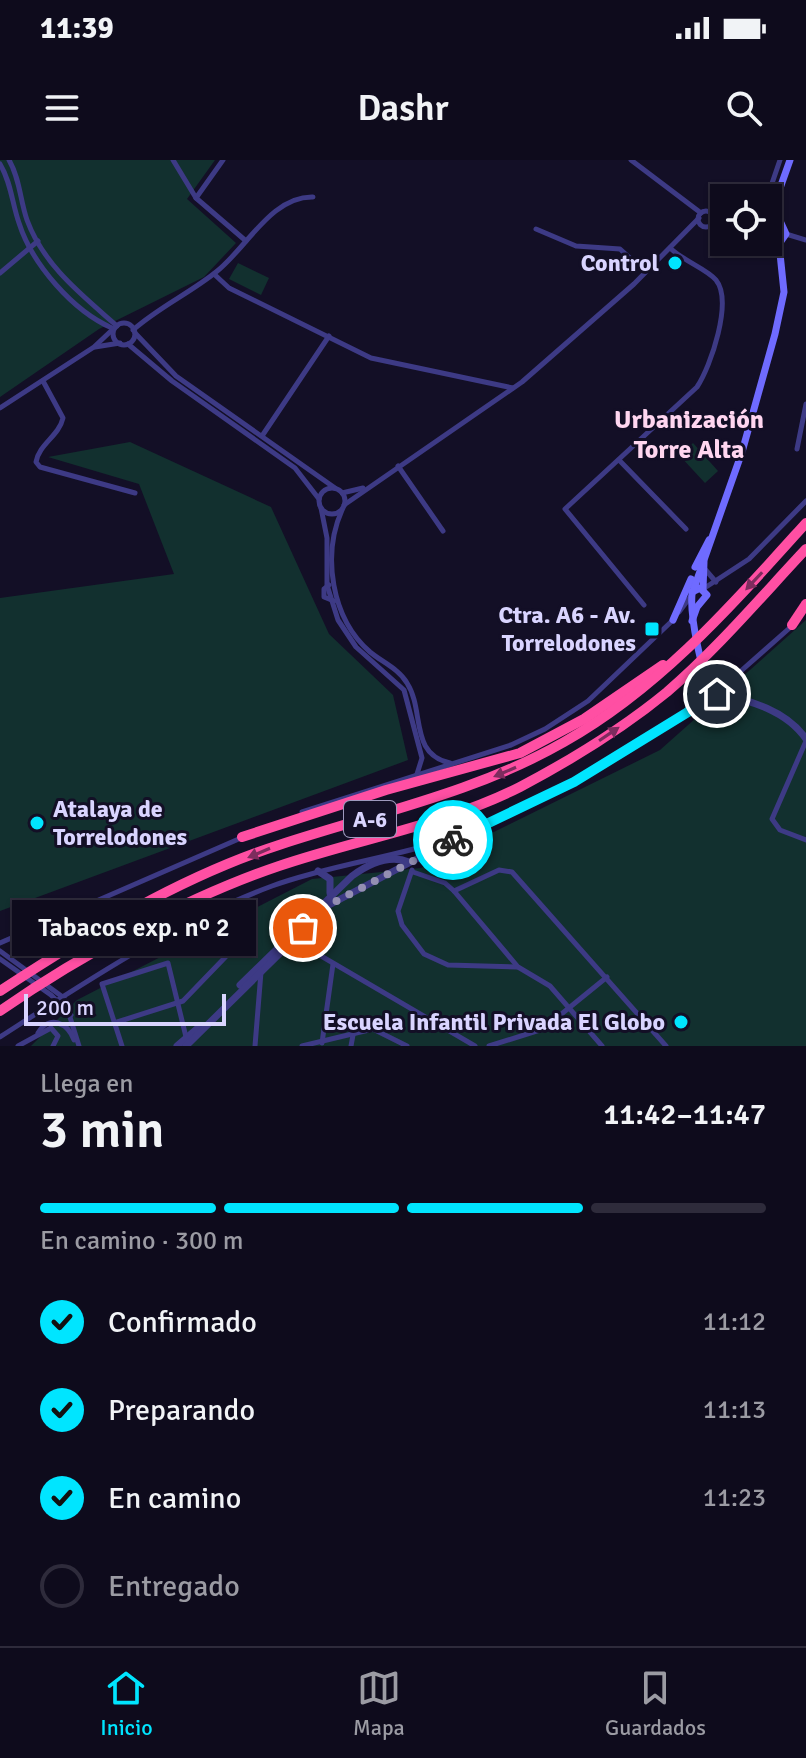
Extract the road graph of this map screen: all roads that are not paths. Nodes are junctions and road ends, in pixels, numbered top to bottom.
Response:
1 (9, 160) edge
2 (173, 160) edge
3 (223, 160) edge
4 (631, 160) edge
5 (780, 160) edge
6 (790, 160) edge
7 (0, 164) edge
8 (772, 184) edge
9 (780, 184) edge
10 (313, 197) dead end
11 (196, 198) junction
12 (710, 214) edge
13 (700, 215) junction
14 (710, 225) edge
15 (705, 226) junction
16 (536, 229) dead end
17 (782, 231) edge
18 (786, 234) junction
19 (682, 235) junction
20 (782, 237) edge
21 (806, 240) edge
22 (38, 241) junction
23 (246, 241) junction
24 (30, 246) junction
25 (670, 248) junction
26 (778, 256) edge
27 (645, 272) junction
28 (0, 273) edge
29 (214, 274) junction
30 (113, 328) junction
31 (134, 331) junction
32 (329, 336) junction
33 (124, 344) junction
34 (94, 347) junction
35 (43, 381) junction
36 (491, 383) junction
37 (514, 388) junction
38 (495, 402) junction
39 (806, 404) edge
40 (0, 408) edge
41 (262, 436) junction
42 (797, 449) dead end
43 (619, 460) junction
44 (398, 466) junction
45 (368, 487) junction
46 (335, 488) junction
47 (135, 493) dead end
48 (342, 493) junction
49 (319, 499) junction
50 (806, 501) edge
51 (343, 507) junction
52 (321, 508) junction
53 (806, 523) edge
54 (686, 529) dead end
55 (443, 531) dead end
56 (711, 538) junction
57 (806, 549) edge
58 (705, 556) junction
59 (704, 566) junction
60 (716, 582) junction
61 (330, 585) junction
62 (703, 589) junction
63 (692, 596) junction
64 (334, 601) junction
65 (700, 603) junction
66 (806, 604) edge
67 (644, 605) dead end
68 (806, 612) edge
69 (673, 620) junction
70 (692, 621) junction
71 (792, 625) junction
72 (685, 651) junction
73 (742, 670) junction
74 (708, 674) junction
75 (725, 685) junction
76 (717, 694) junction
77 (741, 698) junction
78 (806, 740) edge
79 (451, 764) junction
80 (417, 774) junction
81 (466, 833) junction
82 (242, 837) junction
83 (806, 840) edge
84 (409, 862) junction
85 (318, 871) junction
86 (413, 872) junction
87 (454, 891) junction
88 (330, 894) junction
89 (291, 939) junction
90 (0, 943) edge
91 (237, 945) dead end
92 (0, 951) edge
93 (0, 959) edge
94 (333, 964) junction
95 (518, 967) junction
96 (262, 969) junction
97 (607, 977) junction
98 (0, 991) edge
99 (179, 1003) junction
100 (571, 1008) junction
101 (1, 1010) edge
102 (71, 1015) junction
103 (114, 1023) junction
104 (37, 1034) junction
105 (353, 1035) junction
106 (0, 1037) edge
107 (186, 1042) edge
108 (322, 1043) junction
109 (253, 1044) edge
110 (18, 1046) edge
111 (53, 1046) edge
112 (78, 1046) edge
113 (122, 1046) edge
114 (177, 1046) edge
115 (302, 1046) edge
116 (351, 1046) edge
117 (407, 1046) edge
118 (475, 1046) edge
119 (489, 1046) edge
120 (602, 1046) edge
121 (666, 1046) edge

1 - 22 street
2 - 11 street
3 - 11 street
4 - 13 street
5 - 8 street
6 - 9 main road
7 - 24 street
10 - 23 street
11 - 23 street
12 - 13 street
13 - 15 street
13 - 19 street
14 - 15 street
15 - 19 street
16 - 27 street
17 - 18 main road
18 - 20 main road
18 - 21 street
19 - 25 street
22 - 24 street
22 - 30 street
23 - 29 street
24 - 28 street
24 - 30 street
25 - 27 street
25 - 43 street
26 - 56 main road
27 - 37 street
29 - 31 street
29 - 32 street
30 - 31 street
30 - 33 street
30 - 34 street
31 - 33 street
31 - 41 street
32 - 36 street
32 - 41 street
33 - 34 street
33 - 49 street
34 - 35 street
35 - 40 street
35 - 47 street
36 - 37 street
36 - 38 street
37 - 38 street
38 - 44 street
39 - 42 street
41 - 46 street
43 - 54 street
43 - 67 street
44 - 45 street
44 - 55 street
45 - 48 street
45 - 51 street
46 - 48 street
46 - 49 street
48 - 51 street
49 - 52 street
50 - 60 street
51 - 52 street
51 - 61 street
52 - 61 street
53 -> 72 highway, A-6
56 - 58 main road
56 - 69 main road
101 -> 57 highway, A-6
58 - 59 main road
58 - 63 main road
59 - 60 street
59 - 62 main road
60 - 62 street
61 - 64 street
62 - 63 main road
62 - 65 main road
63 - 65 main road
63 - 69 street
63 - 70 main road
64 - 79 street
64 - 80 street
65 - 70 main road
66 - 71 highway
68 - 71 street
69 - 79 street
70 - 74 main road
71 - 73 street
72 - 82 highway
72 -> 98 highway, A-6
73 - 75 street
73 - 77 street
74 - 75 main road
74 - 76 main road
75 - 76 main road
75 - 77 street
76 - 77 street
76 - 81 street
77 - 78 street
78 - 83 street
79 - 80 street
80 - 82 street
81 - 84 street
81 - 85 street
82 - 90 street
84 - 86 street
84 - 88 street
84 - 89 street
85 - 88 street
85 - 106 street
86 - 87 street
86 - 95 street
87 - 95 street
87 - 97 street
88 - 107 street
89 - 94 street
89 - 96 street
91 - 99 street
92 - 102 street
93 - 102 street
94 - 108 street
94 - 118 street
95 - 100 street
96 - 107 street
96 - 109 street
97 - 100 street
97 - 121 street
99 - 103 street
99 - 103 street
99 - 107 street
100 - 119 street
100 - 120 street
102 - 112 street
103 - 113 street
104 - 110 street
104 - 111 street
104 - 112 street
105 - 108 street
105 - 116 street
105 - 117 street
107 - 114 street
108 - 115 street

